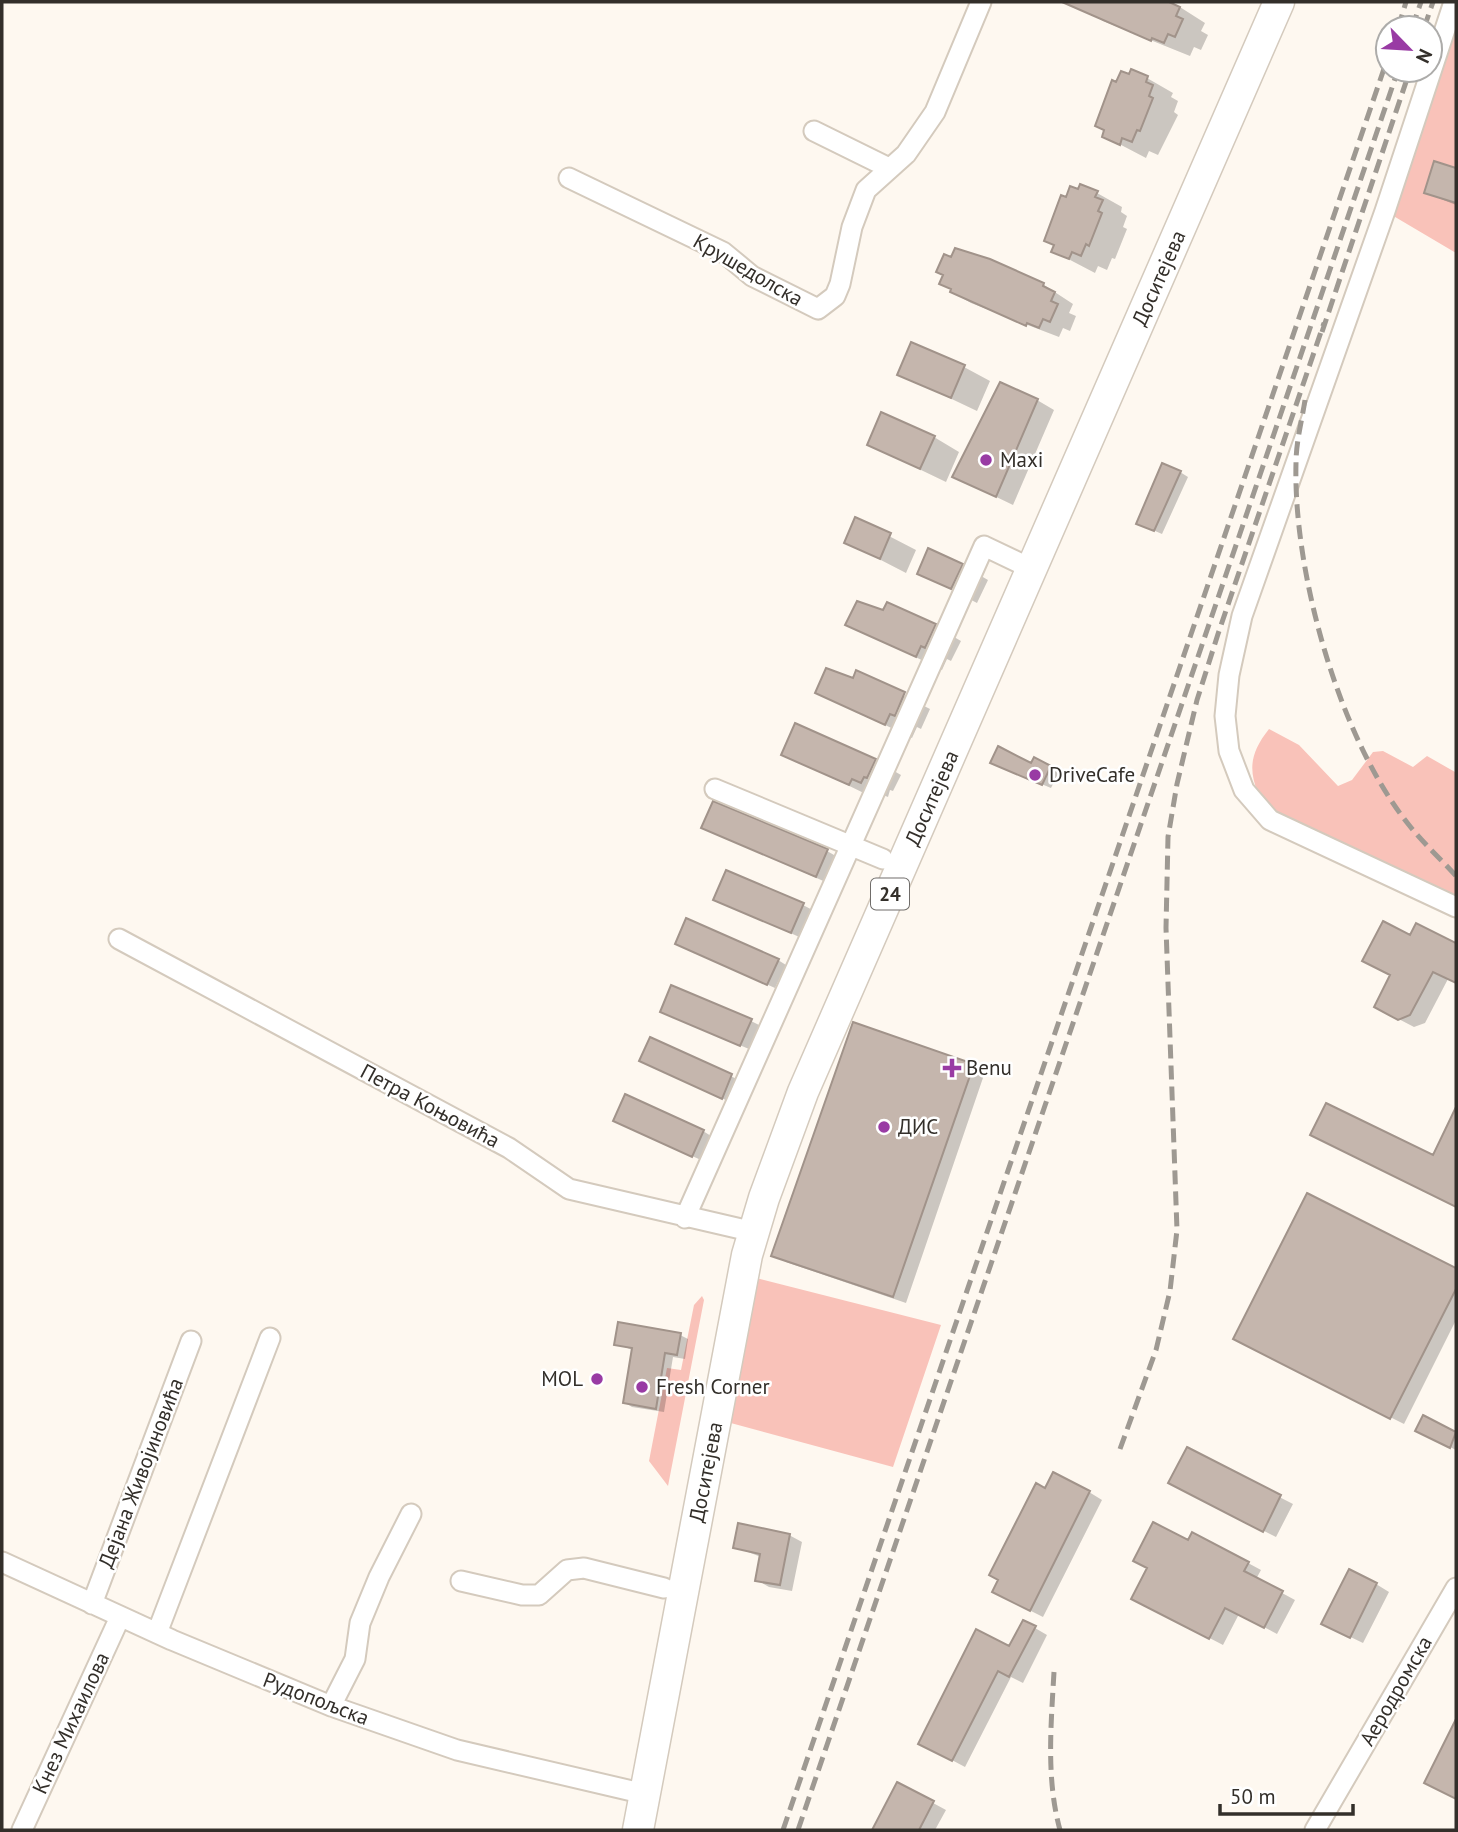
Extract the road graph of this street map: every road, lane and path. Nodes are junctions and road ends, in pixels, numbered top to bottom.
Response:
1 (981, 2) edge
2 (1259, 2) edge
3 (1279, 2) edge
4 (1454, 2) edge
5 (814, 131) dead end
6 (890, 168) junction
7 (569, 178) dead end
8 (1153, 266) junction
9 (1023, 564) junction
10 (715, 789) dead end
11 (850, 845) junction
12 (883, 859) junction
13 (1456, 907) edge
14 (119, 939) dead end
15 (685, 1219) junction
16 (744, 1230) junction
17 (270, 1338) dead end
18 (191, 1341) dead end
19 (411, 1514) dead end
20 (2, 1562) edge
21 (461, 1581) dead end
22 (664, 1588) junction
23 (1456, 1588) edge
24 (92, 1604) junction
25 (120, 1617) junction
26 (157, 1633) junction
27 (331, 1706) junction
28 (636, 1791) junction
29 (22, 1830) edge
30 (618, 1830) edge
31 (638, 1830) edge
32 (1315, 1830) edge

1 - 6 street, Крушедолска
2 - 8 main road, Доситејева / 24
3 - 8 main road, Доситејева / 24
4 - 13 street
5 - 6 street
6 - 7 street, Крушедолска
8 - 9 main road, Доситејева / 24
9 - 11 street
9 - 12 main road, Доситејева / 24
9 - 16 main road, Доситејева / 24
10 - 11 street
11 - 12 street
11 - 15 street
12 - 16 main road, Доситејева / 24
14 - 15 street, Петра Коњовића
15 - 16 street, Петра Коњовића
16 - 22 main road, Доситејева / 24
16 - 28 main road, Доситејева / 24
17 - 26 street
18 - 24 street, Дејана Живојиновића
19 - 27 street
20 - 24 street, Рудопољска
21 - 22 street
22 - 28 main road, Доситејева / 24
23 - 32 street, Аеродромска
24 - 25 street, Рудопољска
25 - 26 street, Рудопољска
25 - 29 street, Кнез Михаилова
26 - 27 street, Рудопољска
27 - 28 street, Рудопољска
28 - 30 main road, Доситејева / 24
28 - 31 main road, Доситејева / 24

